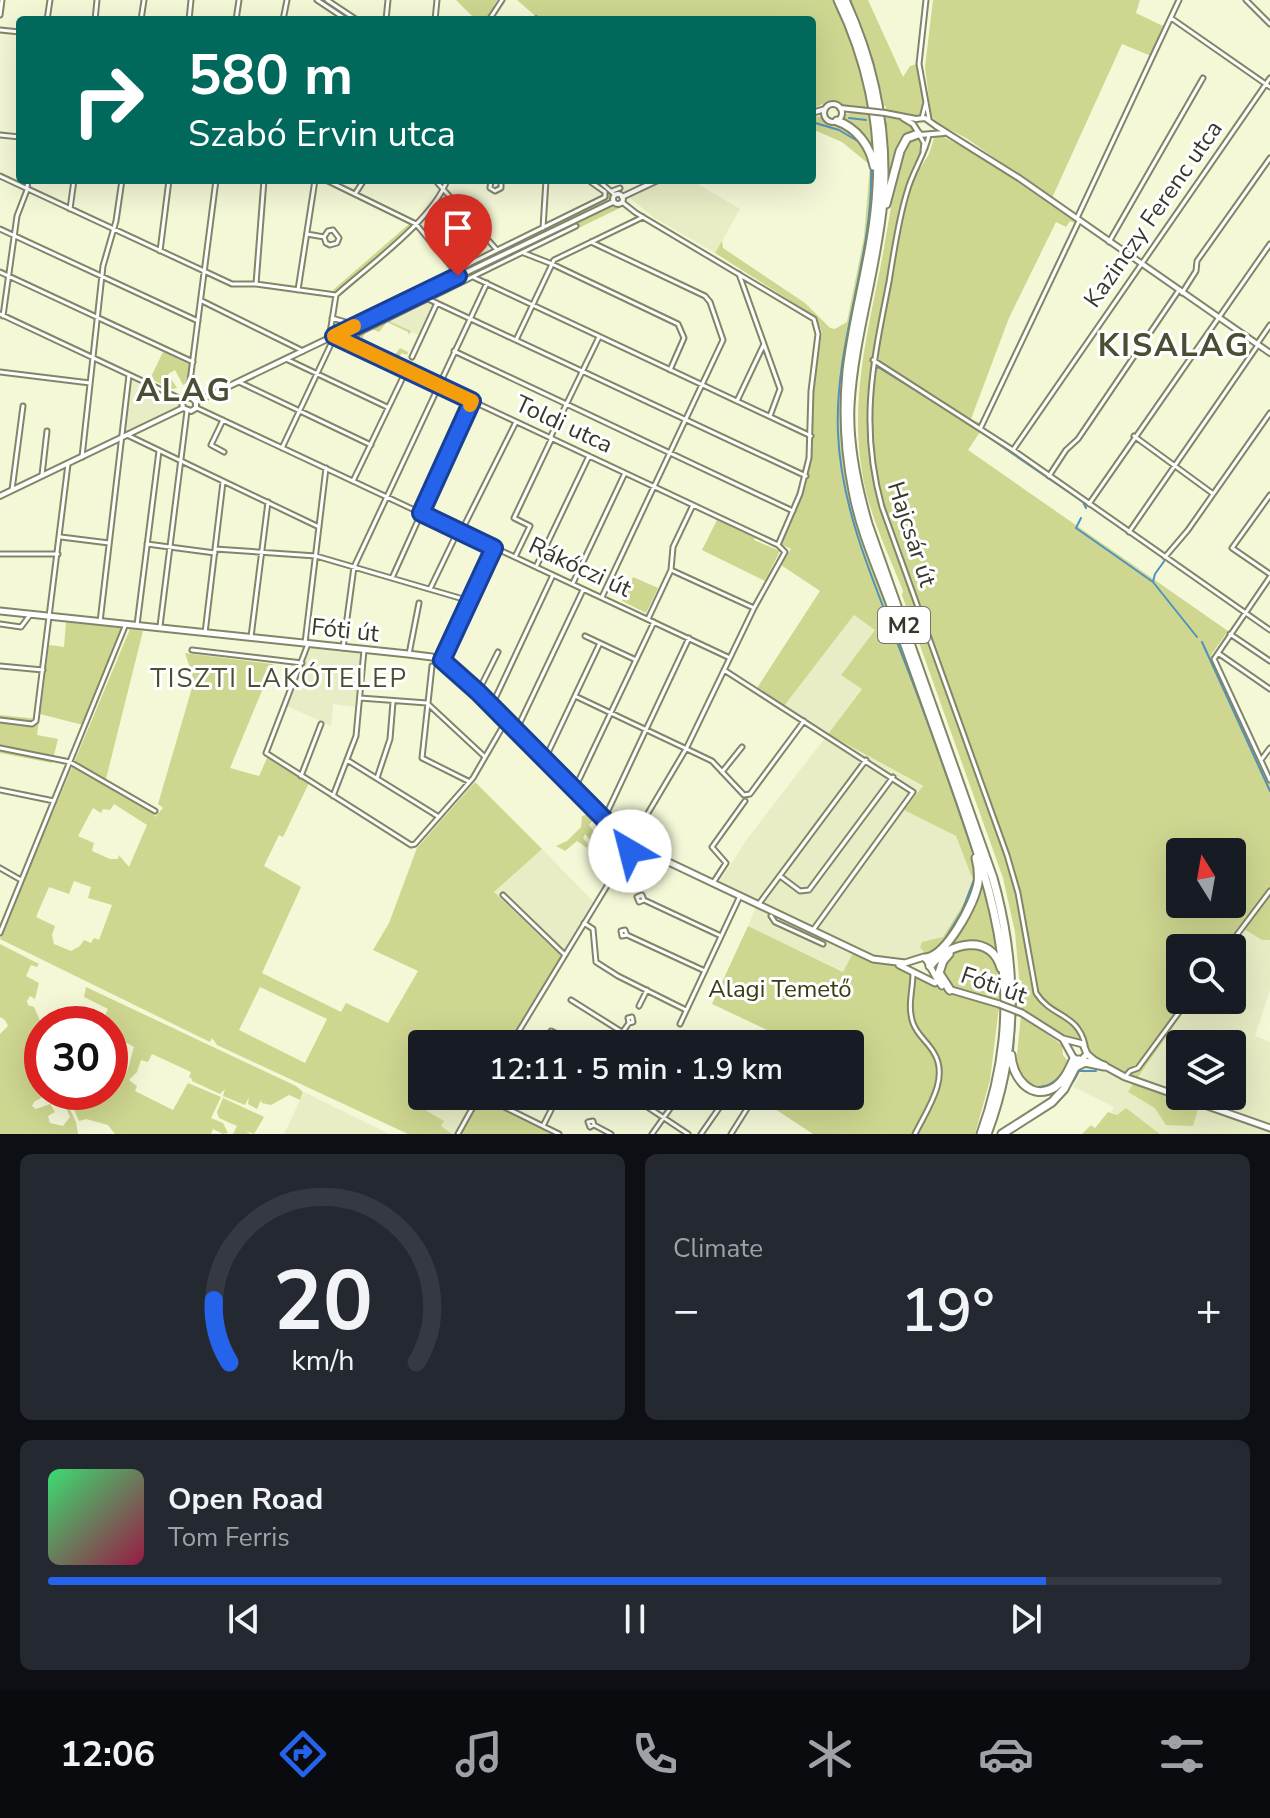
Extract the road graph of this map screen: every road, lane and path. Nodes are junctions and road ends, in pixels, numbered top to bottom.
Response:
1 (2, 0) edge
2 (317, 0) edge
3 (327, 0) edge
4 (340, 0) edge
5 (838, 0) edge
6 (845, 0) edge
7 (926, 0) edge
8 (1179, 0) edge
9 (1246, 0) edge
10 (338, 10) junction
11 (0, 15) edge
12 (336, 16) edge
13 (343, 16) edge
14 (349, 16) edge
15 (1171, 18) junction
16 (1270, 24) edge
17 (1203, 78) dead end
18 (1270, 78) edge
19 (1268, 86) edge
20 (926, 98) junction
21 (840, 108) junction
22 (825, 109) junction
23 (859, 110) junction
24 (816, 112) edge
25 (816, 115) edge
26 (897, 115) junction
27 (824, 116) junction
28 (839, 118) junction
29 (921, 119) junction
30 (931, 122) junction
31 (918, 132) junction
32 (930, 134) junction
33 (954, 136) junction
34 (923, 155) junction
35 (1270, 158) edge
36 (878, 181) junction
37 (18, 184) edge
38 (28, 184) edge
39 (73, 184) edge
40 (121, 184) edge
41 (168, 184) edge
42 (215, 184) edge
43 (264, 184) edge
44 (314, 184) edge
45 (334, 184) edge
46 (361, 184) edge
47 (440, 184) edge
48 (446, 184) edge
49 (490, 184) edge
50 (502, 184) edge
51 (546, 184) edge
52 (593, 184) edge
53 (603, 184) edge
54 (650, 184) edge
55 (27, 188) junction
56 (444, 188) junction
57 (620, 188) dead end
58 (613, 193) junction
59 (355, 194) junction
60 (622, 199) junction
61 (613, 202) junction
62 (70, 209) junction
63 (643, 217) junction
64 (1078, 220) junction
65 (416, 224) junction
66 (576, 226) dead end
67 (543, 228) junction
68 (0, 229) edge
69 (114, 229) junction
70 (880, 229) junction
71 (307, 234) junction
72 (14, 235) junction
73 (324, 237) dead end
74 (591, 242) junction
75 (1109, 242) junction
76 (1270, 244) edge
77 (497, 250) junction
78 (160, 251) junction
79 (524, 253) junction
80 (1140, 263) junction
81 (552, 264) junction
82 (204, 271) junction
83 (455, 271) junction
84 (0, 272) edge
85 (739, 274) junction
86 (9, 276) junction
87 (102, 277) junction
88 (473, 277) junction
89 (487, 283) junction
90 (256, 284) junction
91 (298, 290) junction
92 (1181, 292) junction
93 (336, 295) junction
94 (428, 299) junction
95 (200, 301) junction
96 (437, 303) junction
97 (533, 305) junction
98 (2, 315) edge
99 (99, 318) junction
100 (332, 318) junction
101 (1219, 318) junction
102 (470, 319) junction
103 (198, 321) junction
104 (1270, 325) edge
105 (332, 335) junction
106 (599, 337) junction
107 (516, 340) junction
108 (351, 344) junction
109 (764, 344) junction
110 (1258, 345) junction
111 (330, 346) dead end
112 (303, 351) junction
113 (454, 351) junction
114 (1270, 353) edge
115 (412, 357) dead end
116 (93, 358) junction
117 (286, 359) junction
118 (873, 360) junction
119 (193, 362) junction
120 (670, 370) junction
121 (406, 371) junction
122 (582, 371) junction
123 (0, 372) edge
124 (317, 374) junction
125 (129, 375) junction
126 (239, 382) junction
127 (90, 383) junction
128 (704, 385) junction
129 (439, 386) junction
130 (186, 399) junction
131 (472, 401) junction
132 (737, 401) junction
133 (196, 405) junction
134 (566, 405) junction
135 (23, 406) dead end
136 (388, 408) junction
137 (185, 410) junction
138 (299, 411) junction
139 (1270, 413) edge
140 (770, 417) junction
141 (223, 420) junction
142 (687, 420) junction
143 (516, 422) junction
144 (980, 428) junction
145 (47, 431) dead end
146 (124, 436) junction
147 (811, 436) junction
148 (1134, 436) junction
149 (551, 438) junction
150 (371, 445) junction
151 (282, 448) junction
152 (1013, 450) junction
153 (159, 451) junction
154 (224, 452) dead end
155 (671, 453) junction
156 (589, 456) junction
157 (82, 457) junction
158 (181, 461) junction
159 (68, 464) junction
160 (1174, 466) junction
161 (326, 468) junction
162 (625, 473) junction
163 (42, 476) junction
164 (806, 476) junction
165 (1049, 476) junction
166 (223, 481) junction
167 (353, 481) junction
168 (655, 487) junction
169 (12, 491) junction
170 (1213, 494) junction
171 (1270, 495) edge
172 (0, 496) edge
173 (387, 497) junction
174 (268, 502) junction
175 (1089, 504) junction
176 (693, 505) junction
177 (793, 511) junction
178 (421, 513) junction
179 (319, 527) junction
180 (460, 531) junction
181 (1129, 532) junction
182 (60, 537) junction
183 (109, 543) junction
184 (147, 544) junction
185 (778, 545) junction
186 (170, 547) junction
187 (494, 548) junction
188 (215, 551) junction
189 (262, 552) junction
190 (0, 554) edge
191 (58, 554) junction
192 (316, 556) junction
193 (515, 557) junction
194 (1165, 557) junction
195 (354, 567) junction
196 (536, 567) junction
197 (671, 570) junction
198 (553, 575) junction
199 (1270, 575) edge
200 (392, 578) junction
201 (573, 583) junction
202 (583, 588) junction
203 (430, 589) junction
204 (602, 597) junction
205 (470, 601) junction
206 (419, 603) dead end
207 (754, 608) junction
208 (0, 611) edge
209 (1245, 613) junction
210 (30, 614) junction
211 (50, 616) junction
212 (648, 619) junction
213 (100, 622) junction
214 (654, 622) junction
215 (0, 624) edge
216 (126, 624) junction
217 (137, 625) junction
218 (160, 628) junction
219 (1270, 630) edge
220 (205, 633) junction
221 (1230, 634) junction
222 (585, 636) dead end
223 (251, 638) junction
224 (689, 638) junction
225 (600, 643) junction
226 (307, 644) junction
227 (343, 648) junction
228 (192, 650) dead end
229 (364, 650) junction
230 (498, 652) dead end
231 (1218, 653) junction
232 (408, 654) junction
233 (730, 658) junction
234 (442, 660) junction
235 (636, 660) junction
236 (1270, 661) edge
237 (302, 663) junction
238 (0, 666) edge
239 (432, 666) dead end
240 (43, 670) junction
241 (724, 670) junction
242 (1270, 689) edge
243 (478, 692) junction
244 (575, 696) junction
245 (360, 698) junction
246 (393, 702) junction
247 (427, 703) junction
248 (492, 706) junction
249 (611, 713) junction
250 (0, 720) edge
251 (506, 721) junction
252 (804, 721) junction
253 (321, 724) dead end
254 (646, 730) junction
255 (516, 731) junction
256 (742, 747) dead end
257 (0, 748) edge
258 (1270, 748) edge
259 (686, 749) junction
260 (485, 757) junction
261 (545, 759) junction
262 (347, 760) junction
263 (866, 760) junction
264 (1261, 760) junction
265 (70, 762) junction
266 (721, 772) junction
267 (301, 776) junction
268 (893, 777) junction
269 (377, 778) junction
270 (1270, 780) edge
271 (469, 782) junction
272 (574, 789) junction
273 (0, 790) edge
274 (333, 796) junction
275 (54, 801) junction
276 (745, 801) dead end
277 (155, 811) dead end
278 (439, 817) junction
279 (604, 819) junction
280 (969, 825) junction
281 (630, 843) junction
282 (624, 858) junction
283 (0, 868) edge
284 (779, 875) junction
285 (22, 881) junction
286 (713, 883) junction
287 (1270, 891) edge
288 (503, 895) dead end
289 (740, 896) junction
290 (644, 900) dead end
291 (758, 905) junction
292 (771, 916) dead end
293 (584, 923) junction
294 (814, 931) junction
295 (0, 933) edge
296 (1238, 934) edge
297 (627, 935) dead end
298 (721, 936) junction
299 (811, 938) junction
300 (823, 944) dead end
301 (953, 950) junction
302 (565, 955) junction
303 (912, 961) junction
304 (894, 963) junction
305 (928, 965) junction
306 (705, 971) junction
307 (917, 974) junction
308 (946, 988) junction
309 (647, 990) junction
310 (1006, 990) junction
311 (571, 1000) dead end
312 (639, 1006) dead end
313 (686, 1010) junction
314 (1178, 1014) edge
315 (629, 1023) dead end
316 (680, 1024) dead end
317 (519, 1030) edge
318 (619, 1030) edge
319 (624, 1030) edge
320 (1010, 1039) junction
321 (1063, 1039) junction
322 (1080, 1044) junction
323 (1070, 1050) junction
324 (1080, 1060) junction
325 (1104, 1066) junction
326 (1125, 1077) junction
327 (474, 1110) edge
328 (510, 1110) edge
329 (551, 1110) edge
330 (652, 1110) edge
331 (669, 1110) edge
332 (716, 1110) edge
333 (746, 1110) edge
334 (664, 1118) junction
335 (594, 1125) dead end
336 (543, 1126) junction
337 (1270, 1128) edge
338 (458, 1134) edge
339 (559, 1134) edge
340 (611, 1134) edge
341 (652, 1134) edge
342 (688, 1134) edge
343 (701, 1134) edge
344 (731, 1134) edge
345 (915, 1134) edge
346 (981, 1134) edge
347 (987, 1134) edge
348 (1002, 1134) edge

1 - 11 street
2 - 10 street
3 - 10 street
4 - 10 street
5 - 36 highway, M2
6 - 70 highway, M2
7 - 20 street
8 - 15 street
9 - 16 street
10 - 12 street
10 - 13 street
10 - 14 street
15 - 19 street
15 - 64 street
17 - 75 street
18 - 19 street, Kazinczy Ferenc utca
19 - 80 street, Kazinczy Ferenc utca
20 - 29 street
20 - 30 street
21 - 22 street
21 - 23 street
21 - 28 street
22 - 24 street
22 - 27 street
23 - 26 street, bridge
23 - 28 street
25 - 27 street
26 - 29 street
26 - 31 street
27 - 28 street
28 - 36 highway
29 - 30 street
29 - 31 street
30 - 32 street
30 - 33 street
31 - 32 street
31 - 34 street
31 - 70 highway
32 - 33 street
32 - 34 street, Hajcsár út
33 - 64 street
34 - 118 street, Hajcsár út
35 - 92 street
36 - 280 highway, M2
37 - 55 street
38 - 55 street
39 - 62 street
40 - 69 street
41 - 78 street
42 - 82 street
43 - 90 street
44 - 71 street
45 - 59 street
46 - 59 street
47 - 56 street
48 - 56 street
49 - 50 street
51 - 67 street
52 - 67 street
53 - 58 street
54 - 60 street
55 - 62 street
55 - 72 street
56 - 65 street
56 - 77 street
57 - 58 street
58 - 60 street
58 - 61 street
59 - 65 street
60 - 61 street
60 - 63 street
61 - 105 street
62 - 69 street
63 - 74 street
63 - 85 street
64 - 75 street
64 - 144 street
65 - 83 street
65 - 93 street
66 - 79 street
67 - 77 street
68 - 72 street
69 - 78 street
69 - 87 street
70 - 320 highway, M2
71 - 73 street
71 - 91 street
72 - 86 street
72 - 87 street
74 - 81 street
74 - 128 street
75 - 80 street
76 - 101 street
77 - 83 street
78 - 82 street
79 - 81 street
79 - 88 street
80 - 92 street
80 - 152 street, Kazinczy Ferenc utca
81 - 97 street
81 - 120 street
82 - 90 street
82 - 95 street
83 - 100 street
84 - 86 street
85 - 109 street
85 - 147 street
86 - 98 street
86 - 99 street
87 - 99 street
87 - 103 street
88 - 89 street
88 - 94 street
89 - 97 street
89 - 102 street
90 - 91 street
91 - 93 street
92 - 101 street
92 - 165 street
93 - 100 street
94 - 96 street
94 - 108 street
95 - 103 street
95 - 112 street
96 - 102 street
96 - 115 street
97 - 106 street
97 - 107 street
98 - 116 street
99 - 116 street
99 - 119 street
100 - 105 street
101 - 110 street
101 - 148 street
102 - 107 street
102 - 113 street
103 - 119 street
104 - 110 street
105 - 108 street, Toldi utca
105 - 112 street
106 - 120 street
106 - 122 street
107 - 122 street
108 - 121 street, Toldi utca
109 - 132 street
109 - 140 street
110 - 114 street
110 - 160 street
111 - 124 street
112 - 117 street
113 - 129 street
113 - 134 street
116 - 125 street
116 - 127 street
117 - 124 street
117 - 126 street
118 - 144 street
118 - 322 street, Hajcsár út
119 - 130 street
120 - 128 street
121 - 129 street, Toldi utca
121 - 136 street
122 - 134 street
122 - 142 street
123 - 127 street
124 - 136 street
124 - 138 street
125 - 130 street
125 - 146 street
126 - 133 street
126 - 138 street
127 - 157 street
128 - 132 street
128 - 142 street
129 - 131 street, Toldi utca
129 - 173 street
130 - 133 street
130 - 137 street
131 - 143 street, Toldi utca
131 - 178 street
132 - 140 street
133 - 137 street
133 - 141 street, Rákóczi út
134 - 149 street
134 - 155 street
135 - 169 street
136 - 150 street
137 - 146 street
137 - 158 street
138 - 150 street
138 - 151 street
139 - 170 street
140 - 147 street
141 - 151 street, Rákóczi út
141 - 154 street
142 - 155 street
142 - 164 street
143 - 149 street, Toldi utca
143 - 180 street
144 - 152 street
145 - 163 street
146 - 153 street
146 - 157 street
146 - 183 street
147 - 164 street
148 - 160 street
148 - 175 street
149 - 156 street, Toldi utca
149 - 193 street
150 - 167 street
151 - 161 street, Rákóczi út
152 - 165 street
153 - 158 street
153 - 184 street
155 - 168 street
155 - 177 street
156 - 162 street, Toldi utca
156 - 196 street
157 - 159 street
158 - 166 street
158 - 186 street
159 - 163 street
159 - 182 street
160 - 170 street
160 - 181 street
161 - 167 street, Rákóczi út
161 - 179 street
162 - 168 street, Toldi utca
162 - 201 street
163 - 169 street
164 - 177 street
165 - 175 street
166 - 174 street
166 - 188 street
167 - 173 street, Rákóczi út
168 - 176 street, Toldi utca
168 - 204 street
169 - 172 street
170 - 194 street
171 - 199 street
173 - 178 street, Rákóczi út
173 - 195 street
174 - 179 street
174 - 189 street
175 - 181 street
176 - 185 street, Toldi utca
176 - 197 street
177 - 185 street
178 - 180 street, Rákóczi út
178 - 200 street
179 - 192 street
180 - 187 street, Rákóczi út
180 - 203 street
181 - 194 street
182 - 183 street
182 - 191 street
183 - 213 street
184 - 186 street
184 - 217 street
185 - 207 street
186 - 188 street
186 - 218 street
187 - 193 street, Rákóczi út
187 - 205 street
188 - 189 street
188 - 220 street
189 - 192 street
189 - 223 street
190 - 191 street
191 - 211 street
192 - 195 street
192 - 226 street
193 - 196 street, Rákóczi út
194 - 209 street
195 - 200 street
195 - 227 street
196 - 198 street, Rákóczi út
197 - 207 street
197 - 212 street
198 - 201 street, Rákóczi út
198 - 248 street
199 - 209 street
200 - 203 street
201 - 202 street, Rákóczi út
202 - 204 street, Rákóczi út
202 - 255 street
203 - 205 street
204 - 212 street, Rákóczi út
205 - 234 street
206 - 232 street
207 - 233 street
208 - 210 main road, Fóti út
209 - 219 street
209 - 221 street
210 - 211 main road, Fóti út
210 - 215 street
211 - 213 main road, Fóti út
211 - 240 street
212 - 214 street, Rákóczi út
213 - 216 main road, Fóti út
214 - 224 street, Rákóczi út
214 - 235 street
216 - 217 main road, Fóti út
216 - 265 street
217 - 218 main road, Fóti út
218 - 220 main road, Fóti út
220 - 223 main road, Fóti út
221 - 231 street
221 - 236 street
222 - 225 street
223 - 226 main road, Fóti út
224 - 233 street, Rákóczi út
224 - 254 street
225 - 235 street
225 - 244 street
226 - 227 main road, Fóti út
226 - 237 street
227 - 229 main road, Fóti út
228 - 237 street
229 - 232 main road, Fóti út
229 - 245 street
230 - 243 street
231 - 242 street
231 - 264 street
232 - 234 main road, Fóti út
233 - 241 street
234 - 243 main road
235 - 249 street
237 - 267 street
238 - 240 street
239 - 247 street
240 - 250 street
241 - 252 street
241 - 259 street
243 - 248 main road
244 - 249 street
244 - 261 street
245 - 246 street
245 - 262 street
246 - 247 street
246 - 269 street
247 - 260 street
247 - 271 street
248 - 251 main road
249 - 254 street
249 - 272 street
251 - 255 main road
251 - 260 street
252 - 263 street
252 - 266 street
253 - 267 street
254 - 259 street
254 - 279 street
255 - 261 main road
256 - 266 street
257 - 265 street
258 - 264 street
259 - 266 street
259 - 281 street
260 - 271 street
261 - 272 main road
262 - 269 street
262 - 274 street
263 - 268 street
263 - 284 street
264 - 270 street
265 - 275 street
265 - 277 street
267 - 274 street
268 - 284 street
268 - 294 street
269 - 278 street
271 - 278 street
272 - 279 main road
273 - 275 street
274 - 278 street
275 - 285 street
276 - 286 street
279 - 281 main road
280 - 305 highway
280 - 310 highway, M2
281 - 282 street
281 - 282 street
281 - 286 main road
282 - 293 street
283 - 285 street
284 - 291 street
285 - 295 street
286 - 289 main road
287 - 296 street
288 - 302 street
289 - 291 main road
289 - 298 street
290 - 298 street
291 - 294 main road
292 - 299 street
293 - 302 street
293 - 309 street
294 - 299 street
294 - 304 main road
297 - 306 street
298 - 306 street
299 - 300 street
301 - 305 highway
301 - 308 highway
301 - 310 highway
302 - 317 street
303 - 304 main road
303 - 305 main road
303 - 307 main road
304 - 307 main road, Fóti út
305 - 307 main road
305 - 308 main road
306 - 313 street
307 - 308 main road, Fóti út
307 - 345 street
308 - 321 main road, Fóti út, bridge
309 - 312 street
309 - 313 street
310 - 346 highway, M2
311 - 318 street
313 - 316 street
314 - 326 street
315 - 319 street
320 - 324 highway
320 - 347 highway, M2
321 - 322 main road
321 - 323 main road, Fóti út
322 - 323 main road
322 - 324 main road
323 - 324 main road, Fóti út
324 - 325 highway
324 - 325 main road
324 - 348 highway
325 - 326 main road
326 - 337 main road
327 - 338 street
328 - 336 street
329 - 336 street
330 - 334 street
331 - 334 street
332 - 343 street
333 - 344 street
334 - 341 street
334 - 342 street
335 - 340 street
336 - 339 street

